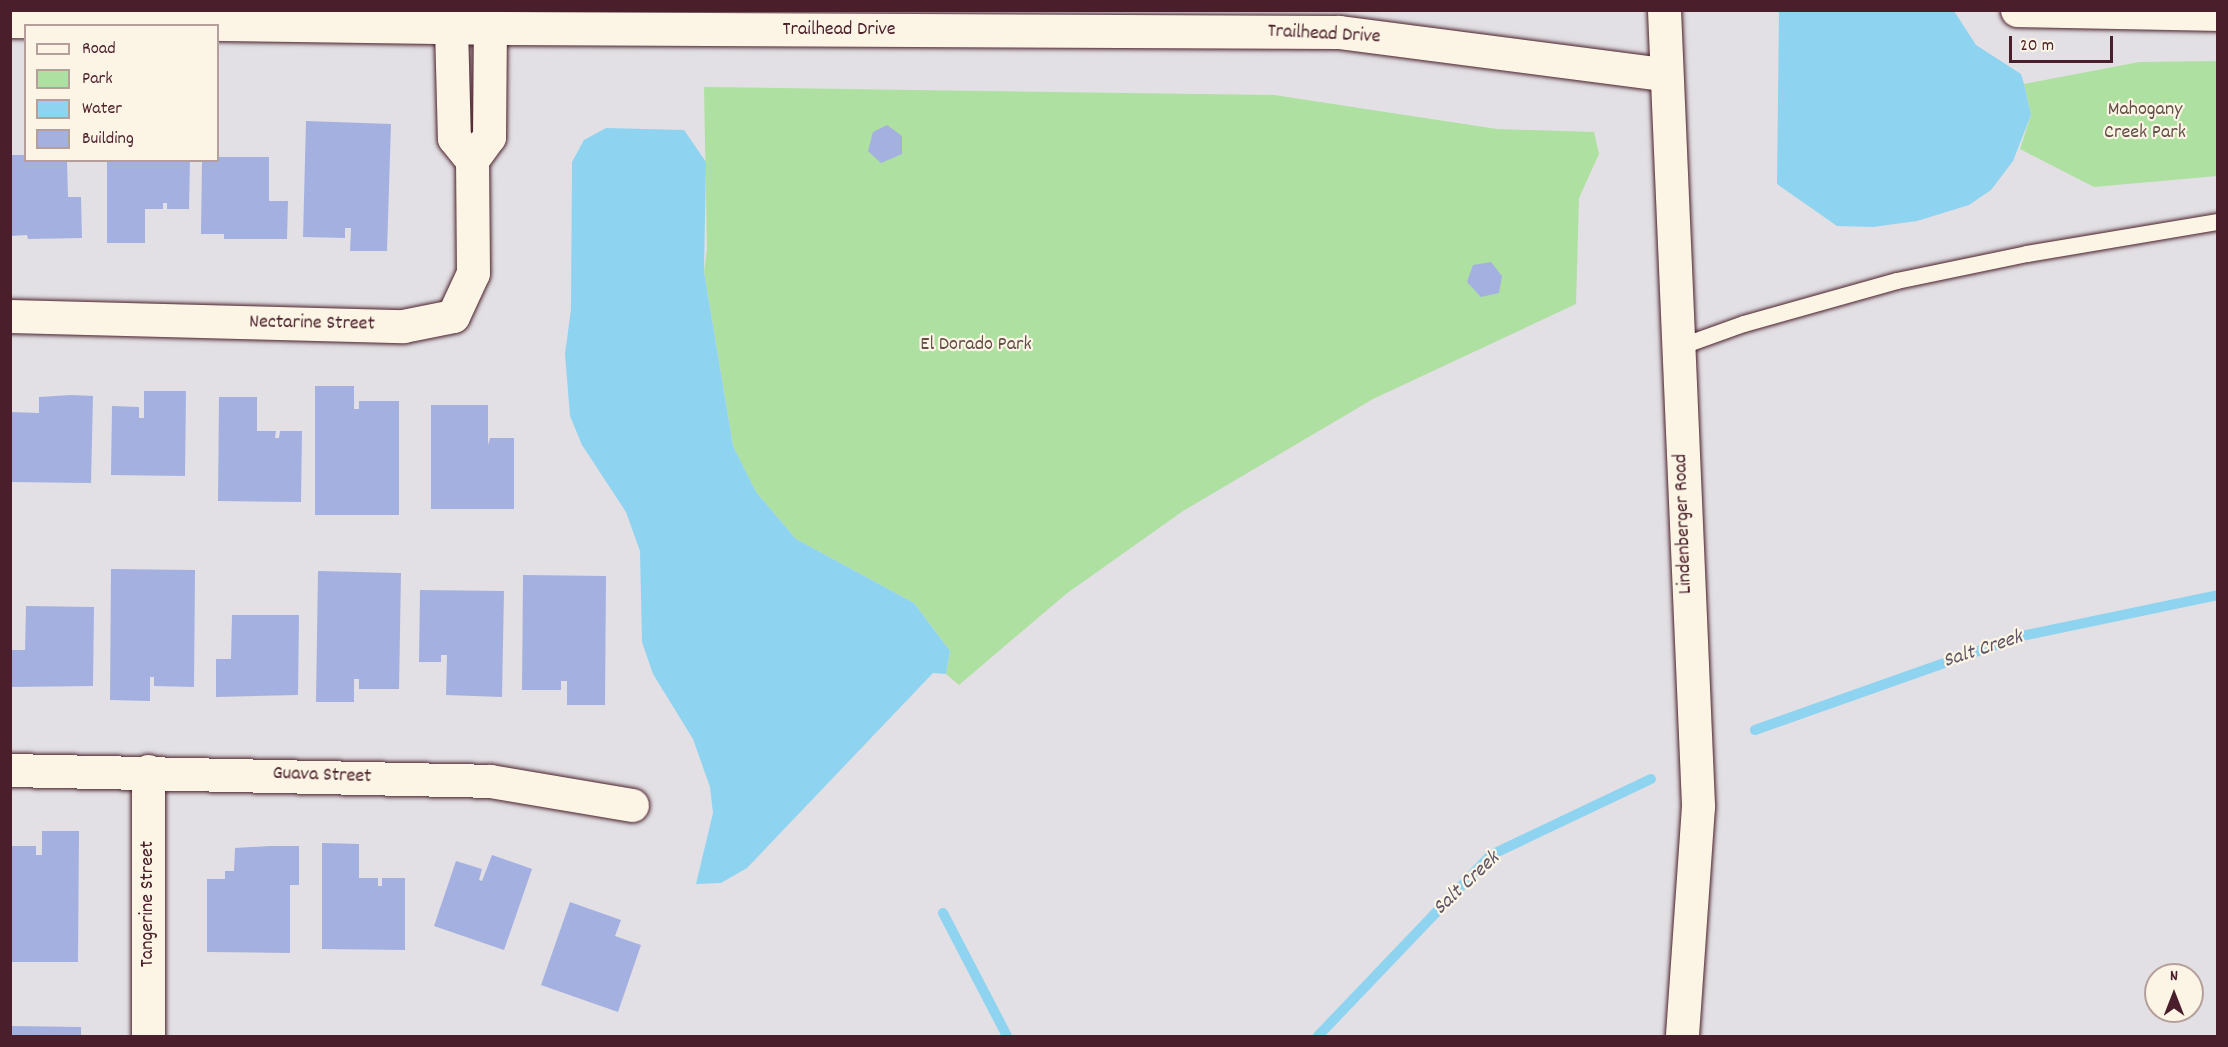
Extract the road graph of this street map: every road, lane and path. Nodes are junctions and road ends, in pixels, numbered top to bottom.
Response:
1 (1664, 10) edge
2 (2017, 12) edge
3 (2217, 14) edge
4 (885, 20) edge
5 (10, 21) edge
6 (451, 27) junction
7 (490, 28) junction
8 (1664, 74) junction
9 (472, 160) junction
10 (2217, 222) edge
11 (10, 316) edge
12 (1677, 348) junction
13 (10, 770) edge
14 (148, 771) junction
15 (632, 805) dead end
16 (148, 1036) edge
17 (1682, 1036) edge

1 - 8 street, Lindenberger Road
2 - 3 street
4 - 7 street, Trailhead Drive
4 - 8 street, Trailhead Drive
5 - 6 street, Trailhead Drive
6 - 7 street, Trailhead Drive
6 - 9 street
7 - 9 street
8 - 12 street, Lindenberger Road
9 - 11 street, Nectarine Street
10 - 12 lane
12 - 17 street, Lindenberger Road
13 - 14 street, Guava Street
14 - 15 street, Guava Street
14 - 16 street, Tangerine Street

